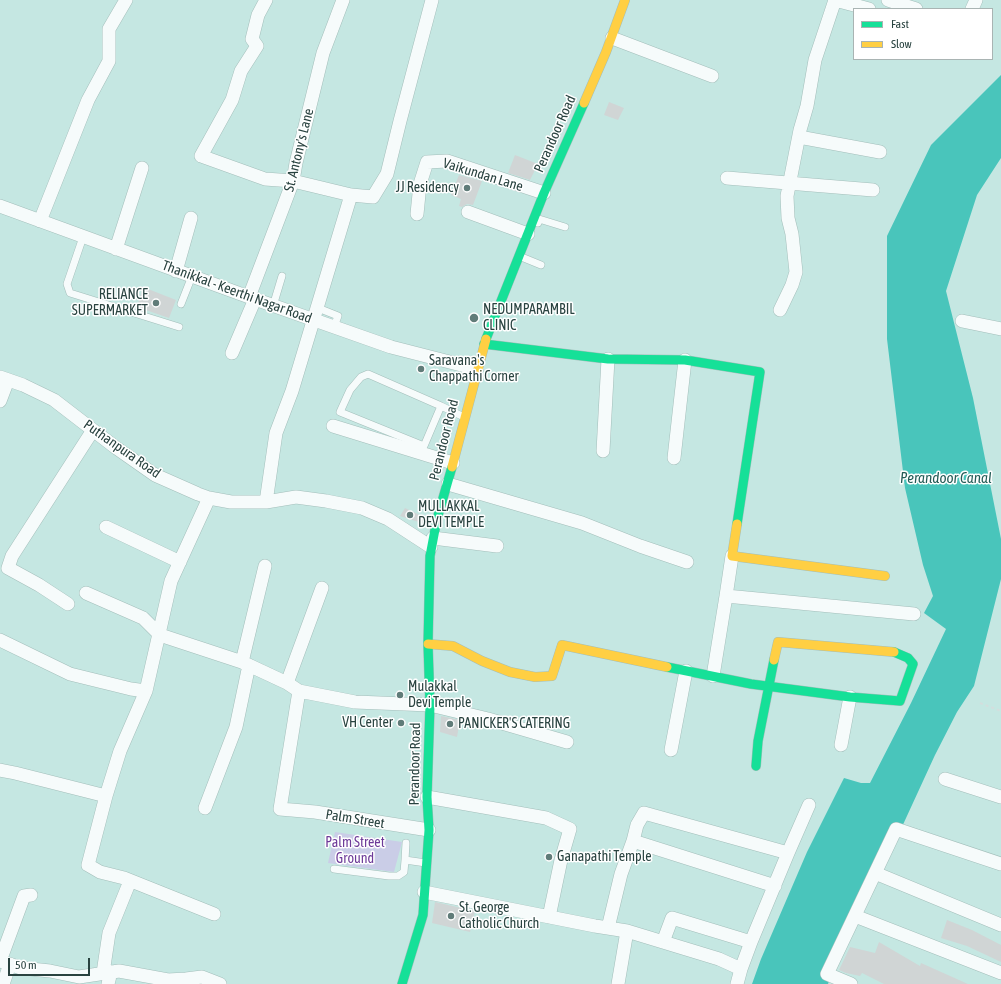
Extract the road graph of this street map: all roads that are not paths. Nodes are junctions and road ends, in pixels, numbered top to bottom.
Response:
1 (126, 0) edge
2 (266, 0) edge
3 (342, 0) edge
4 (432, 0) edge
5 (625, 0) edge
6 (835, 0) edge
7 (888, 0) edge
8 (865, 8) edge
9 (913, 8) edge
10 (612, 38) junction
11 (712, 76) dead end
12 (799, 137) junction
13 (880, 152) dead end
14 (142, 168) dead end
15 (727, 178) dead end
16 (293, 181) junction
17 (790, 182) junction
18 (872, 190) dead end
19 (544, 194) junction
20 (351, 195) junction
21 (0, 206) edge
22 (468, 212) dead end
23 (417, 214) dead end
24 (191, 218) dead end
25 (40, 221) junction
26 (565, 227) dead end
27 (528, 234) junction
28 (83, 237) junction
29 (116, 249) junction
30 (519, 256) junction
31 (541, 265) dead end
32 (176, 271) junction
33 (192, 276) junction
34 (282, 276) dead end
35 (252, 298) junction
36 (181, 304) dead end
37 (273, 306) junction
38 (323, 310) dead end
39 (780, 310) dead end
40 (312, 320) junction
41 (962, 321) dead end
42 (179, 327) dead end
43 (334, 327) junction
44 (1001, 330) edge
45 (484, 344) junction
46 (232, 353) dead end
47 (608, 360) junction
48 (684, 360) junction
49 (477, 369) junction
50 (4, 379) edge
51 (0, 401) edge
52 (440, 406) junction
53 (464, 417) junction
54 (333, 426) dead end
55 (93, 430) junction
56 (603, 451) dead end
57 (674, 458) dead end
58 (453, 463) junction
59 (448, 484) junction
60 (209, 498) junction
61 (266, 502) junction
62 (106, 527) dead end
63 (432, 542) junction
64 (497, 546) dead end
65 (732, 556) junction
66 (180, 562) junction
67 (687, 562) dead end
68 (4, 566) edge
69 (265, 566) dead end
70 (885, 576) dead end
71 (322, 588) dead end
72 (86, 593) dead end
73 (726, 596) junction
74 (68, 604) dead end
75 (914, 614) dead end
76 (160, 635) junction
77 (0, 640) edge
78 (428, 644) junction
79 (246, 663) junction
80 (686, 671) junction
81 (713, 676) junction
82 (287, 683) junction
83 (768, 686) junction
84 (146, 691) junction
85 (299, 691) junction
86 (850, 697) junction
87 (430, 705) junction
88 (567, 742) dead end
89 (841, 745) dead end
90 (671, 750) dead end
91 (756, 766) dead end
92 (0, 770) edge
93 (945, 779) dead end
94 (106, 796) junction
95 (427, 796) junction
96 (1001, 797) edge
97 (809, 805) dead end
98 (205, 808) dead end
99 (429, 830) junction
100 (633, 842) junction
101 (406, 843) dead end
102 (788, 853) junction
103 (405, 860) junction
104 (426, 863) junction
105 (1001, 864) edge
106 (334, 869) dead end
107 (876, 873) junction
108 (130, 881) junction
109 (775, 886) junction
110 (424, 892) junction
111 (31, 895) dead end
112 (214, 914) dead end
113 (855, 916) junction
114 (549, 917) junction
115 (1001, 926) edge
116 (608, 928) junction
117 (627, 931) junction
118 (663, 942) junction
119 (751, 942) junction
120 (3, 962) edge
121 (741, 969) junction
122 (1001, 973) edge
123 (108, 976) edge
124 (50, 978) edge
125 (3, 984) edge
126 (220, 984) edge
127 (402, 984) edge
128 (618, 984) edge
129 (737, 984) edge
130 (852, 984) edge

1 - 25 street
2 - 16 street
3 - 16 street, St. Antony's Lane
4 - 20 street
5 - 10 street, Perandoor Road
6 - 8 street
6 - 12 street
7 - 9 street
10 - 11 street
10 - 19 street, Perandoor Road
12 - 13 street
12 - 17 street
14 - 29 street
15 - 17 street
16 - 20 street
16 - 35 street, St. Antony's Lane
17 - 18 street
17 - 39 street
19 - 23 street, Vaikundan Lane
19 - 27 street, Perandoor Road
20 - 40 street
21 - 25 street, Thanikkal - Keerthi Nagar Road
22 - 27 street
24 - 32 street
25 - 28 street, Thanikkal - Keerthi Nagar Road
26 - 27 lane
27 - 30 street, Perandoor Road
28 - 29 street, Thanikkal - Keerthi Nagar Road
28 - 42 lane
29 - 32 street, Thanikkal - Keerthi Nagar Road
30 - 31 lane
30 - 45 street, Perandoor Road
32 - 33 street, Thanikkal - Keerthi Nagar Road
33 - 35 street, Thanikkal - Keerthi Nagar Road
33 - 36 lane
34 - 37 lane
35 - 37 street, Thanikkal - Keerthi Nagar Road
35 - 46 street, St. Antony's Lane
37 - 40 street, Thanikkal - Keerthi Nagar Road
38 - 43 lane
40 - 43 street, Thanikkal - Keerthi Nagar Road
40 - 61 street
41 - 44 street
43 - 49 street, Thanikkal - Keerthi Nagar Road
45 - 47 street
45 - 49 street, Perandoor Road
47 - 48 street
47 - 56 street
48 - 57 street
48 - 65 street
49 - 53 street, Perandoor Road
50 - 51 street
50 - 55 street, Puthanpura Road
52 - 52 lane
52 - 53 lane
53 - 58 street, Perandoor Road
54 - 58 street
55 - 60 street, Puthanpura Road
55 - 68 street
58 - 59 street, Perandoor Road
59 - 63 street, Perandoor Road
59 - 67 street
60 - 61 street, Puthanpura Road
60 - 66 street
61 - 63 street, Puthanpura Road
62 - 66 street
63 - 64 street
63 - 78 street, Perandoor Road
65 - 70 street
65 - 73 street
66 - 76 street
68 - 74 street
69 - 79 street
71 - 82 street
72 - 76 street
73 - 75 street
73 - 81 street
76 - 79 street
76 - 84 street
77 - 84 street
78 - 80 street
78 - 87 street, Perandoor Road
79 - 82 street
79 - 98 street
80 - 81 street
80 - 90 street
81 - 83 street
82 - 85 street
83 - 86 street
83 - 86 street
83 - 91 street
84 - 94 street
85 - 87 street
85 - 99 street, Palm Street
86 - 89 street
87 - 88 street
87 - 95 street, Perandoor Road
92 - 94 street
93 - 96 street
94 - 108 street
95 - 99 street, Perandoor Road
95 - 114 street
97 - 102 street
99 - 104 street, Perandoor Road
100 - 102 street
100 - 109 street
100 - 116 street
101 - 103 lane
102 - 109 street
103 - 104 lane
103 - 106 lane
104 - 110 street, Perandoor Road
105 - 107 street
107 - 113 street
107 - 115 street
108 - 112 street
108 - 123 street
109 - 119 street
110 - 114 street
110 - 127 street, Perandoor Road
111 - 120 street
113 - 122 street
113 - 130 street
114 - 116 street
116 - 117 street
117 - 118 street
117 - 128 street
118 - 119 street
118 - 121 street
119 - 121 street
120 - 124 street
120 - 125 street
121 - 129 street
123 - 124 street
123 - 126 street

